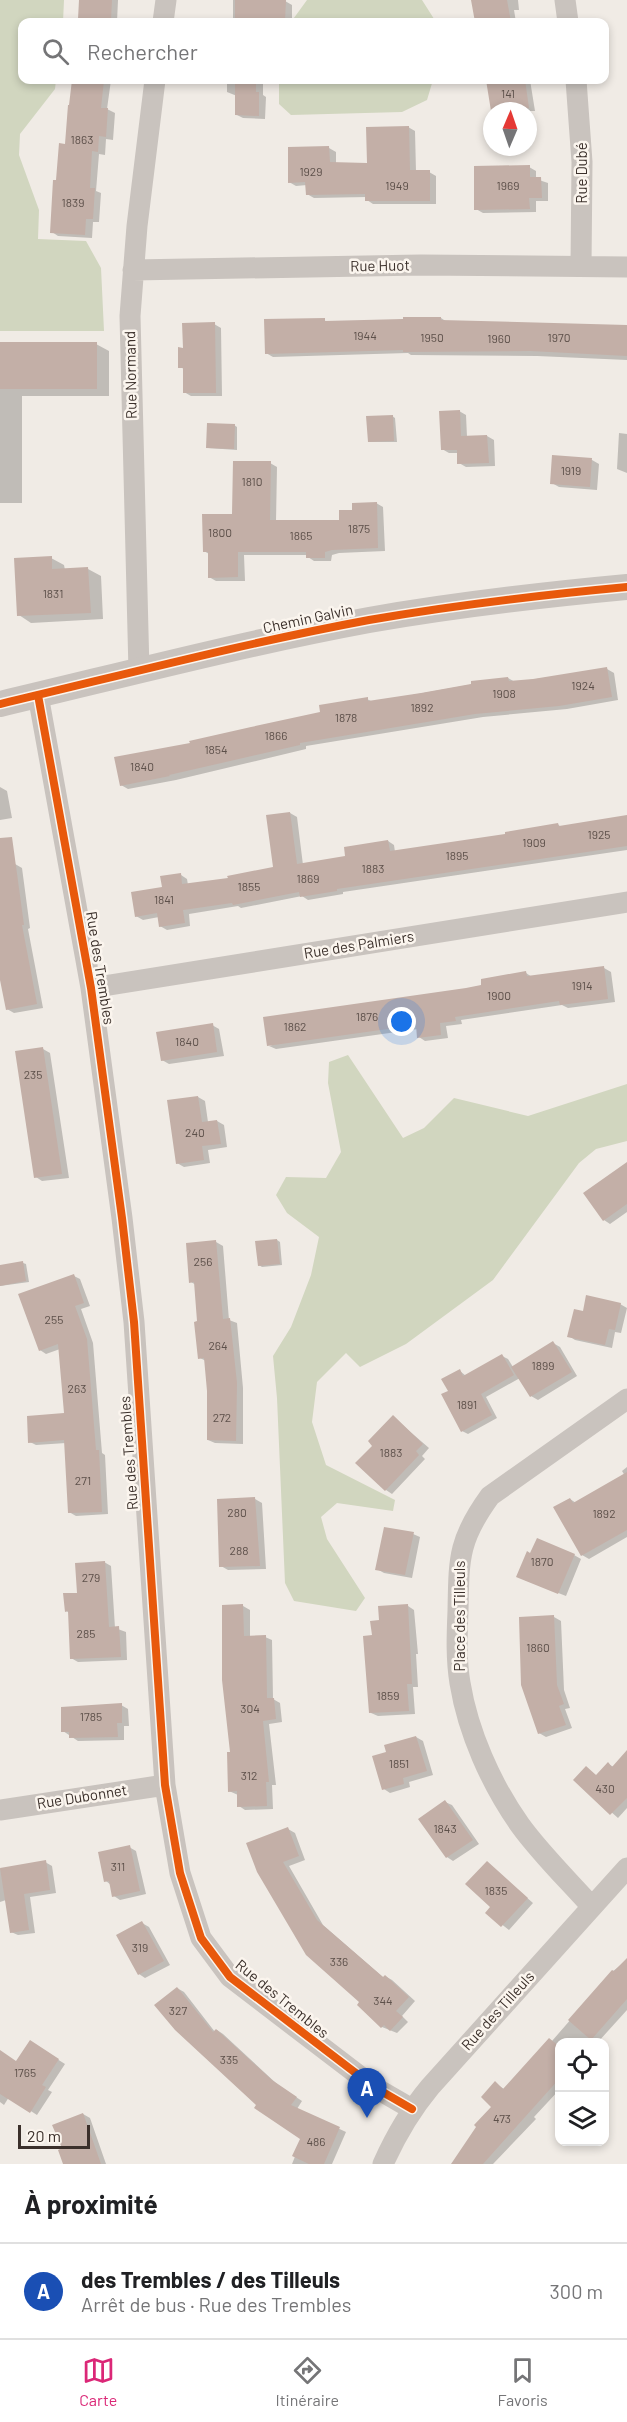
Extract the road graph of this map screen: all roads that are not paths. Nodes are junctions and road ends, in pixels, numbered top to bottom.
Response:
1 (166, 0) edge
2 (565, 0) edge
3 (164, 18) edge
4 (567, 18) edge
5 (155, 84) edge
6 (576, 84) edge
7 (581, 266) junction
8 (627, 267) edge
9 (133, 270) junction
10 (627, 586) edge
11 (139, 671) junction
12 (38, 695) junction
13 (0, 704) edge
14 (627, 902) edge
15 (91, 988) junction
16 (627, 1400) edge
17 (165, 1785) junction
18 (0, 1810) edge
19 (627, 1868) edge
20 (592, 1907) junction
21 (412, 2109) junction
22 (383, 2164) edge

1 - 3 street
2 - 4 street
5 - 9 street, Rue Normand
6 - 7 street, Rue Dubé
7 - 8 street, Rue Huot
7 - 9 street, Rue Huot
9 - 11 street, Rue Normand
10 - 11 street, Chemin Galvin
11 - 12 street, Chemin Galvin
12 - 13 street, Chemin Galvin
12 - 15 street, Rue des Trembles
14 - 15 street, Rue des Palmiers
15 - 17 street, Rue des Trembles
16 - 20 street, Place des Tilleuls
17 - 18 street, Rue Dubonnet
17 - 21 street, Rue des Trembles
19 - 20 street, Rue des Tilleuls
20 - 21 street, Rue des Tilleuls
21 - 22 street, Rue des Tilleuls

